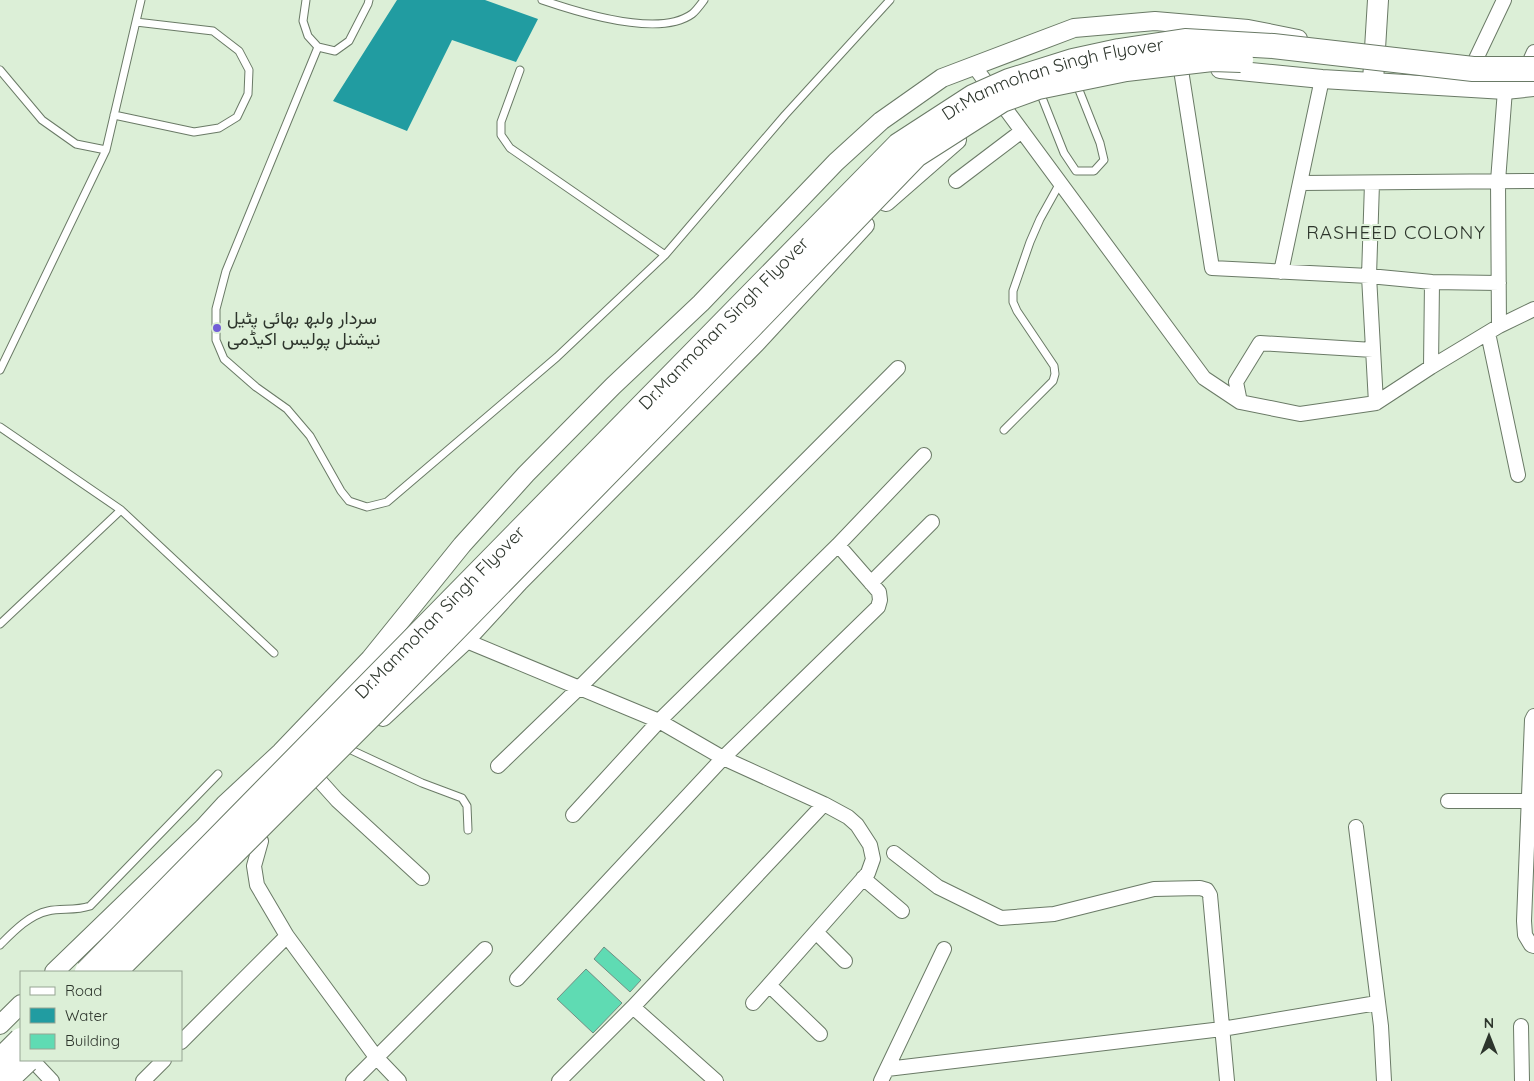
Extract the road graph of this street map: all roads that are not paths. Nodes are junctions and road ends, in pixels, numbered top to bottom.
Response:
1 (141, 0) edge
2 (306, 0) edge
3 (369, 0) edge
4 (542, 0) edge
5 (704, 0) edge
6 (890, 0) edge
7 (1378, 0) edge
8 (1504, 0) edge
9 (136, 22) junction
10 (318, 47) junction
11 (1375, 55) junction
12 (1474, 61) junction
13 (1533, 65) edge
14 (974, 66) junction
15 (0, 70) edge
16 (520, 70) dead end
17 (1181, 70) junction
18 (1322, 79) junction
19 (1373, 81) junction
20 (1078, 85) junction
21 (1534, 87) edge
22 (1505, 90) junction
23 (1041, 95) junction
24 (1004, 109) junction
25 (114, 115) junction
26 (1022, 131) junction
27 (106, 150) junction
28 (956, 181) dead end
29 (1498, 181) junction
30 (1534, 181) edge
31 (1060, 183) junction
32 (1301, 183) junction
33 (1372, 183) junction
34 (665, 255) junction
35 (1281, 272) junction
36 (1370, 276) junction
37 (1432, 282) junction
38 (1499, 283) junction
39 (1534, 309) edge
40 (1494, 330) junction
41 (1373, 350) junction
42 (1431, 367) junction
43 (898, 368) dead end
44 (0, 370) edge
45 (1240, 402) junction
46 (1376, 403) junction
47 (0, 427) edge
48 (1004, 430) dead end
49 (924, 455) dead end
50 (1518, 474) dead end
51 (121, 510) junction
52 (932, 522) dead end
53 (838, 545) junction
54 (871, 583) junction
55 (408, 613) junction
56 (0, 623) edge
57 (465, 640) junction
58 (274, 653) dead end
59 (580, 687) junction
60 (1534, 716) edge
61 (659, 721) junction
62 (349, 749) junction
63 (723, 758) junction
64 (498, 766) dead end
65 (218, 774) dead end
66 (319, 780) junction
67 (1448, 801) dead end
68 (1531, 801) edge
69 (225, 804) junction
70 (824, 804) junction
71 (573, 815) dead end
72 (1356, 827) dead end
73 (468, 830) dead end
74 (261, 841) junction
75 (894, 853) dead end
76 (422, 878) dead end
77 (863, 878) junction
78 (902, 911) dead end
79 (816, 932) junction
80 (287, 936) junction
81 (0, 945) edge
82 (1534, 946) edge
83 (485, 949) dead end
84 (944, 949) dead end
85 (846, 961) dead end
86 (83, 966) edge
87 (59, 971) edge
88 (115, 971) edge
89 (129, 971) edge
90 (517, 979) dead end
91 (769, 985) junction
92 (753, 1003) dead end
93 (1377, 1003) junction
94 (20, 1005) edge
95 (633, 1007) junction
96 (0, 1024) edge
97 (1521, 1026) dead end
98 (1222, 1029) junction
99 (820, 1034) dead end
100 (0, 1040) edge
101 (20, 1041) edge
102 (182, 1041) edge
103 (376, 1057) junction
104 (20, 1059) edge
105 (0, 1061) edge
106 (163, 1061) edge
107 (29, 1067) edge
108 (884, 1075) edge
109 (5, 1081) edge
110 (52, 1081) edge
111 (143, 1081) edge
112 (353, 1081) edge
113 (399, 1081) edge
114 (559, 1081) edge
115 (716, 1081) edge
116 (1227, 1081) edge
117 (1384, 1081) edge
118 (1522, 1081) edge

1 - 9 lane
2 - 10 lane
3 - 10 lane
4 - 5 lane
6 - 34 lane
7 - 11 main road
8 - 12 street
9 - 25 lane
9 - 25 lane
10 - 34 lane
11 - 12 street
11 - 14 street
11 - 19 main road
12 - 13 street
13 - 86 highway, Dr.Manmohan Singh Flyover, bridge
13 - 88 highway, Dr.Manmohan Singh Flyover, bridge
14 - 24 street
14 - 55 street
15 - 27 lane
16 - 34 lane
17 - 18 street
17 - 20 street
17 - 35 street
18 - 19 street
18 - 32 street
19 - 22 street
20 - 23 street
20 - 23 lane
21 - 22 street
22 - 29 street
23 - 24 street
24 - 26 street
24 - 57 street
25 - 27 lane
26 - 28 street
26 - 31 street
27 - 44 lane
29 - 30 street
29 - 33 street
29 - 38 street
31 - 45 street
31 - 48 lane
32 - 33 street
32 - 35 street
33 - 36 street
35 - 36 street
36 - 37 street
36 - 41 street
37 - 38 street
37 - 42 street
38 - 40 street
39 - 40 street
40 - 42 street
40 - 50 street
41 - 45 street
41 - 46 street
42 - 46 street
43 - 59 street
45 - 46 street
47 - 51 lane
49 - 53 street
51 - 56 lane
51 - 58 lane
52 - 54 street
53 - 54 street
53 - 61 street
54 - 63 street
55 - 57 street
55 - 69 street
57 - 59 street
57 - 62 street
59 - 61 street
59 - 64 street
60 - 68 street
61 - 63 street
61 - 71 street
62 - 66 street
62 - 73 lane
63 - 70 street
63 - 90 street
65 - 81 lane
66 - 74 street
66 - 76 street
67 - 68 street
68 - 82 street
69 - 74 street
69 - 86 street
70 - 77 street
70 - 95 street
72 - 93 street
74 - 80 street
74 - 89 street
75 - 98 street
77 - 78 street
77 - 79 street
79 - 85 street
79 - 91 street
80 - 102 street
80 - 103 street
83 - 103 street
84 - 108 street
86 - 87 street
91 - 92 street
91 - 99 street
93 - 98 street
93 - 117 street
94 - 96 street
95 - 114 street
95 - 115 street
97 - 118 street
98 - 108 street
98 - 116 street
100 - 104 street
101 - 105 highway, bridge
103 - 112 street
103 - 113 street
106 - 111 street
107 - 109 highway, bridge
107 - 110 street

